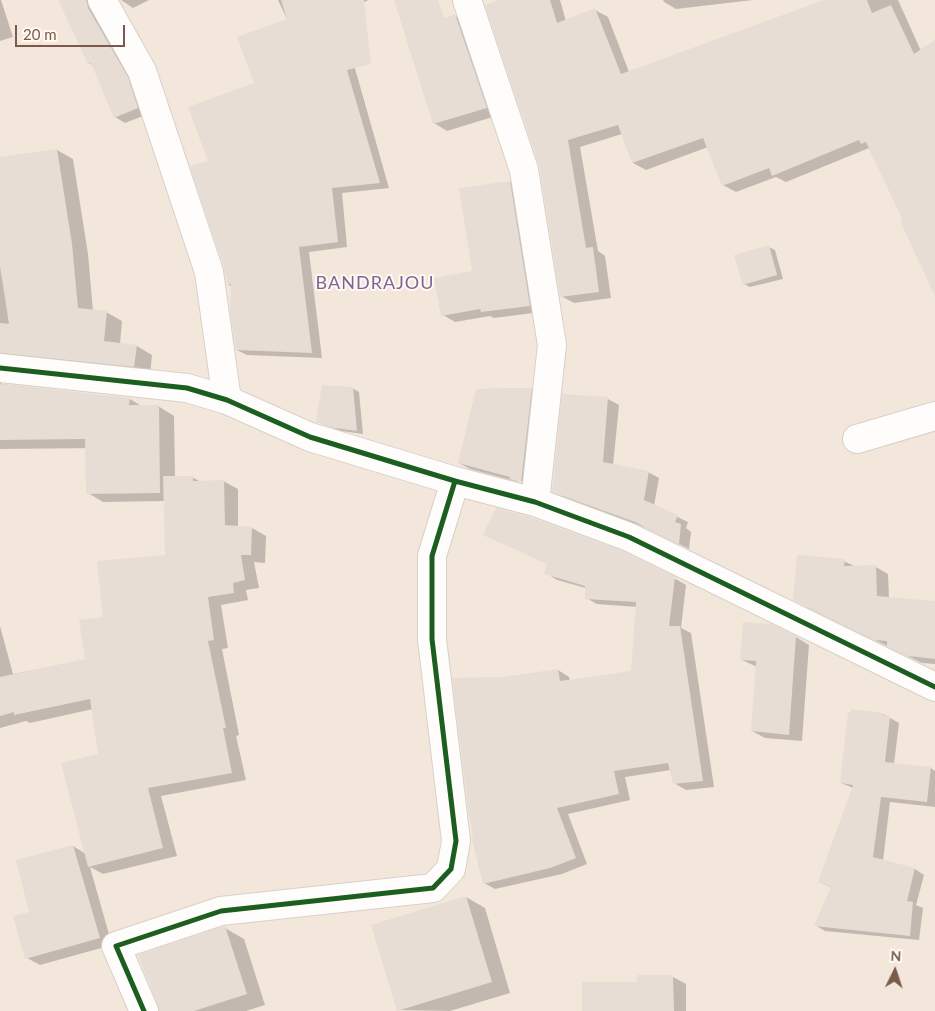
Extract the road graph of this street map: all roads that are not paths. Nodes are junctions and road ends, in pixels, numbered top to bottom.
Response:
1 (102, 0) edge
2 (466, 0) edge
3 (0, 368) edge
4 (227, 400) junction
5 (935, 416) edge
6 (857, 439) dead end
7 (454, 481) junction
8 (535, 502) junction
9 (935, 687) edge
10 (144, 1011) edge

1 - 4 street
2 - 8 street
3 - 4 street
4 - 7 street
5 - 6 street
7 - 8 street
7 - 10 street
8 - 9 street

